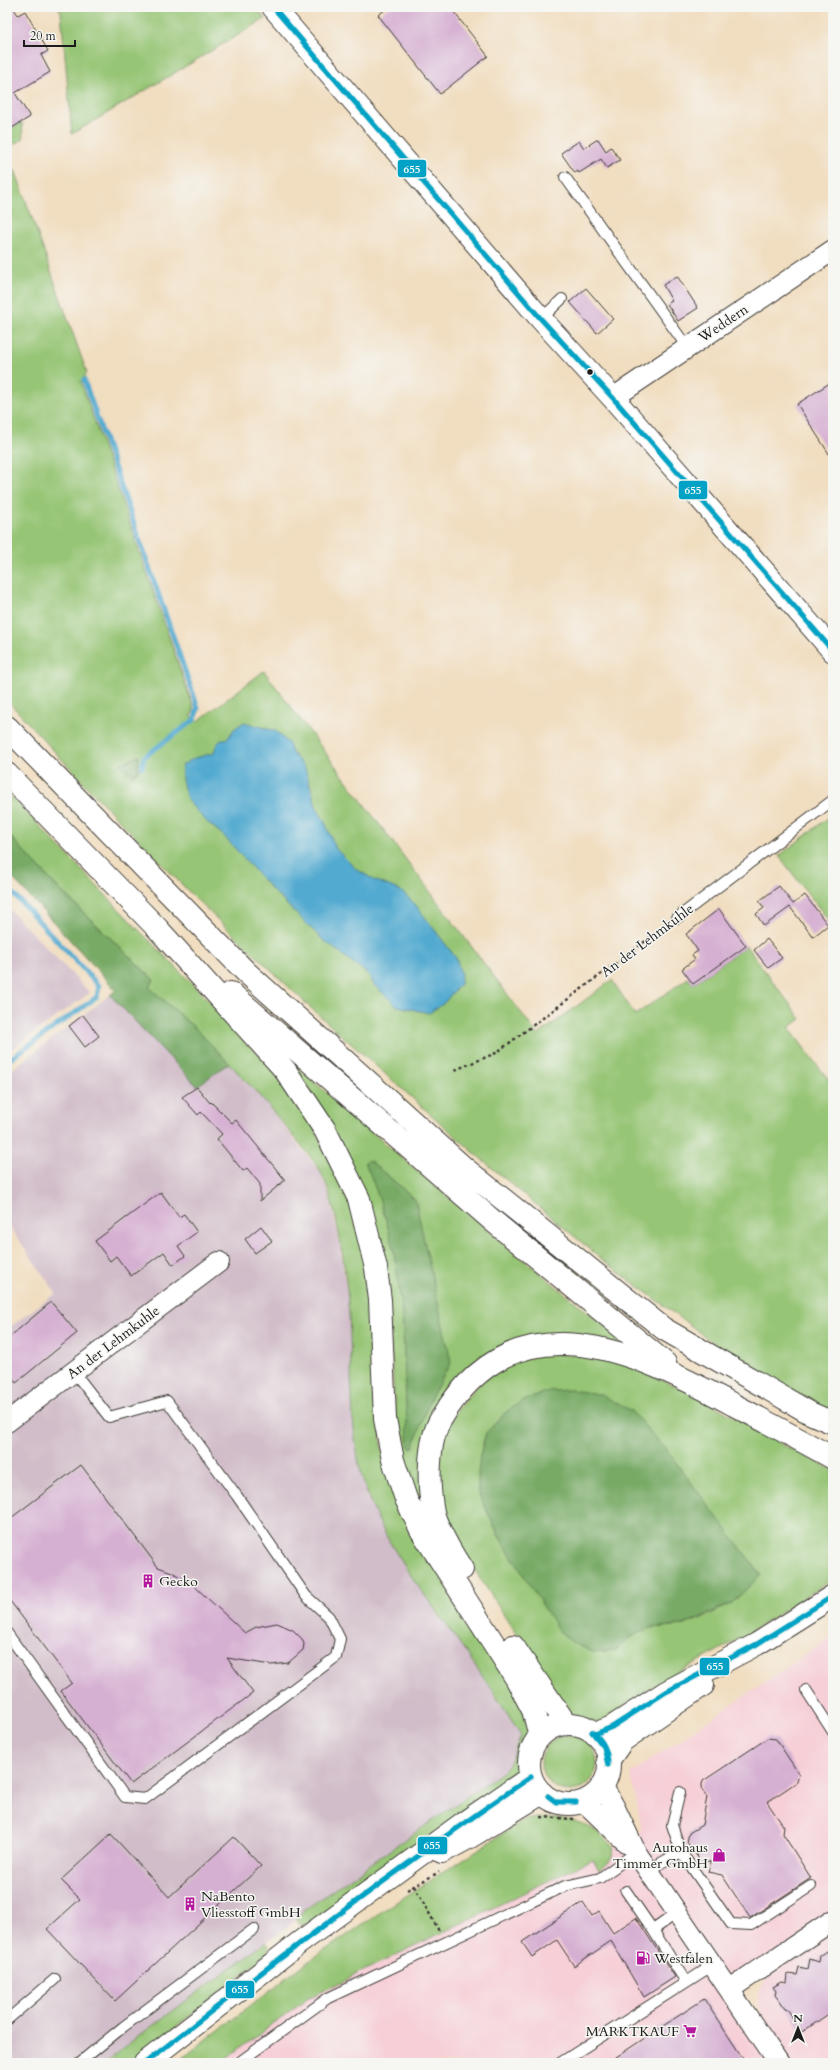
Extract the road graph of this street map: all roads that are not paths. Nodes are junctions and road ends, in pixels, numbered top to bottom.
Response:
1 (273, 7) edge
2 (565, 178) dead end
3 (833, 250) edge
4 (562, 299) dead end
5 (541, 319) junction
6 (687, 348) junction
7 (613, 398) junction
8 (833, 651) edge
9 (7, 727) edge
10 (7, 774) edge
11 (833, 800) edge
12 (677, 918) road end
13 (158, 928) junction
14 (219, 1262) dead end
15 (74, 1372) junction
16 (679, 1375) junction
17 (7, 1422) edge
18 (833, 1423) edge
19 (833, 1458) edge
20 (833, 1596) edge
21 (7, 1633) edge
22 (756, 1644) junction
23 (806, 1690) dead end
24 (566, 1724) junction
25 (833, 1732) edge
26 (595, 1734) junction
27 (540, 1736) junction
28 (608, 1761) junction
29 (536, 1785) junction
30 (602, 1785) junction
31 (680, 1792) dead end
32 (584, 1801) junction
33 (636, 1852) junction
34 (681, 1852) junction
35 (648, 1870) junction
36 (811, 1886) dead end
37 (626, 1891) dead end
38 (677, 1913) junction
39 (833, 1920) edge
40 (254, 1929) dead end
41 (653, 1930) junction
42 (712, 1965) junction
43 (55, 1979) dead end
44 (686, 1982) junction
45 (730, 1989) junction
46 (7, 2020) edge
47 (79, 2063) edge
48 (145, 2063) edge
49 (238, 2063) edge
50 (560, 2063) edge
51 (779, 2063) edge

1 - 5 main road
2 - 6 lane
3 - 6 street, Weddern
4 - 5 lane
5 - 7 main road
6 - 7 street, Weddern
7 - 8 main road
9 - 18 main road
10 - 13 main road
11 - 12 lane, An der Lehmkuhle
13 - 16 main road
13 - 27 main road
14 - 15 street, An der Lehmkuhle
15 - 17 street, An der Lehmkuhle
15 - 21 lane
16 - 19 main road
16 - 24 main road
20 - 22 main road
22 - 26 main road
22 - 28 main road
23 - 25 lane
24 - 26 main road
24 - 27 main road
26 - 28 main road
27 - 29 main road
28 - 30 main road
29 - 32 main road
29 - 48 main road
30 - 32 main road
30 - 33 street
31 - 34 lane
32 - 33 street
33 - 35 street
33 - 49 lane
34 - 35 lane
34 - 36 lane
35 - 38 street
37 - 41 lane
38 - 41 lane
38 - 42 street
39 - 45 street
40 - 47 lane
41 - 44 lane
42 - 44 lane
42 - 45 street
43 - 46 lane
44 - 50 lane
45 - 51 street

